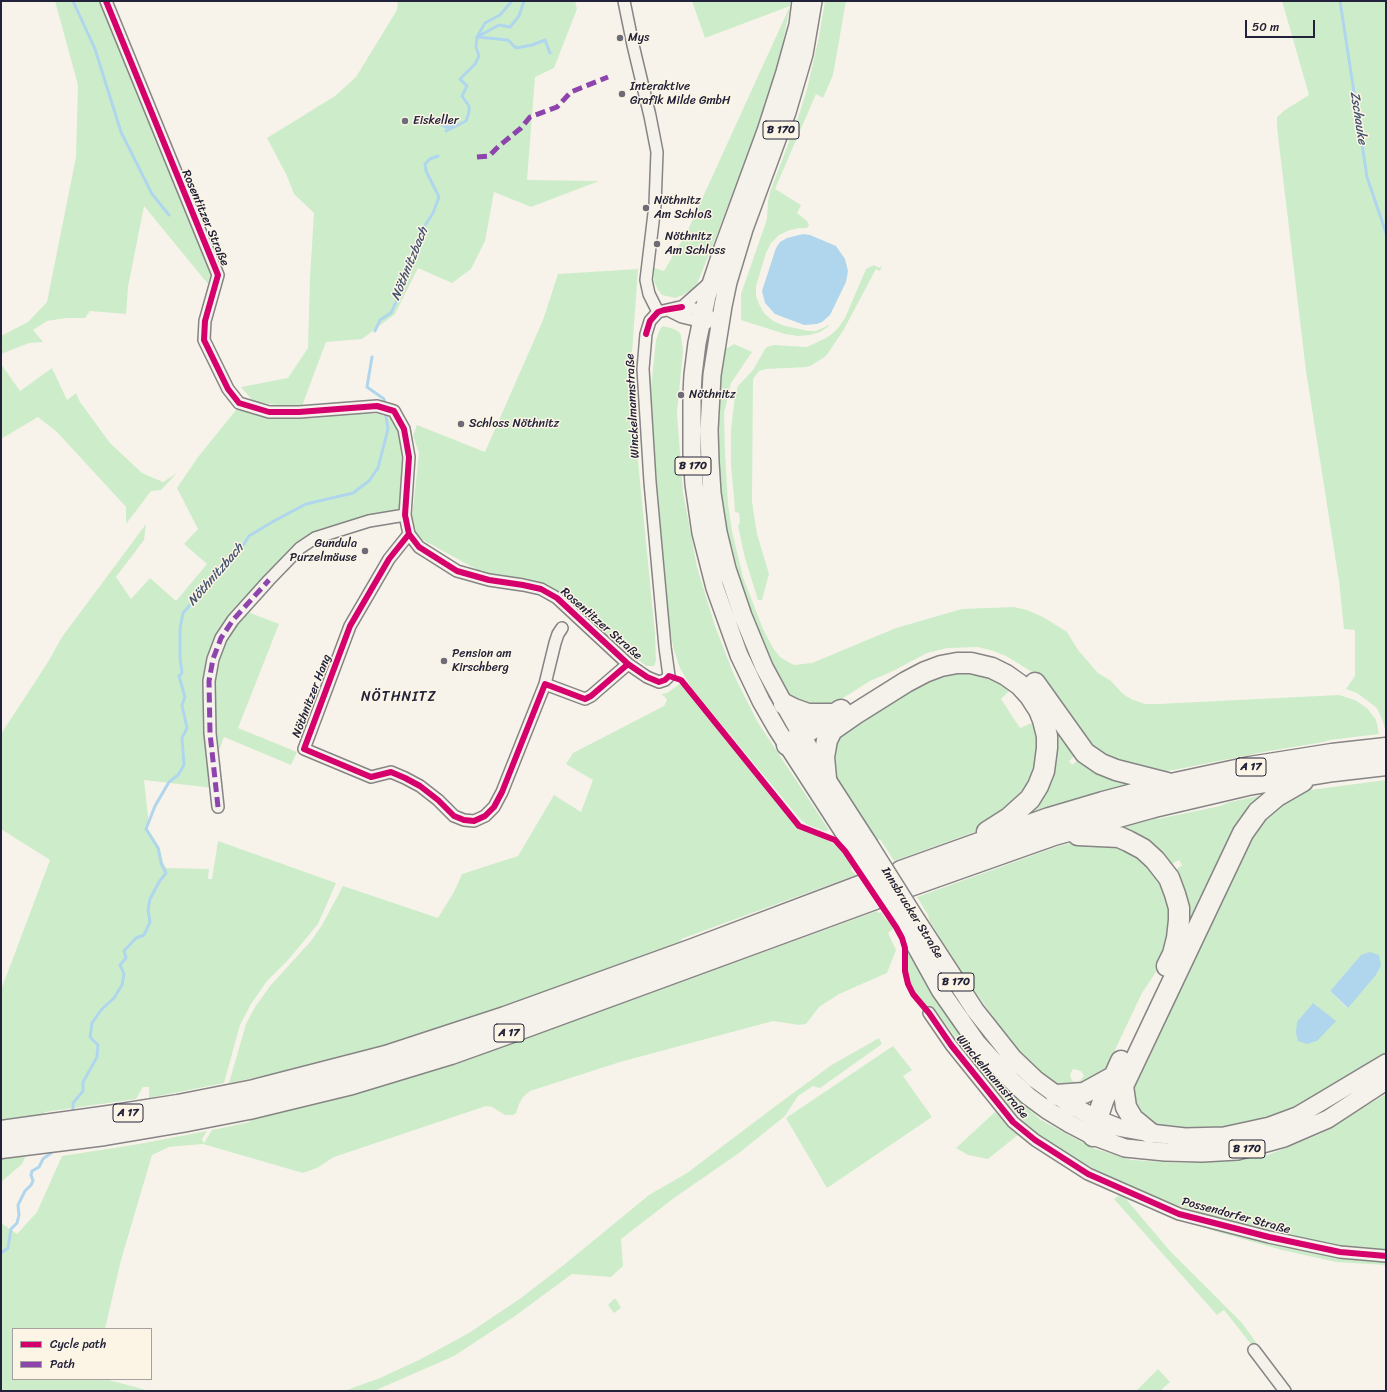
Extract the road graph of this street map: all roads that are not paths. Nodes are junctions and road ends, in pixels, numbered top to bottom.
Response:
1 (106, 1) edge
2 (624, 1) edge
3 (801, 1) edge
4 (813, 1) edge
5 (712, 279) junction
6 (682, 307) junction
7 (663, 311) junction
8 (702, 317) junction
9 (719, 325) junction
10 (405, 515) junction
11 (409, 534) junction
12 (562, 628) dead end
13 (628, 664) junction
14 (669, 676) joint
15 (545, 684) junction
16 (788, 711) junction
17 (834, 722) junction
18 (798, 745) junction
19 (1386, 748) edge
20 (1386, 765) edge
21 (1327, 766) junction
22 (826, 778) junction
23 (1171, 784) junction
24 (218, 807) dead end
25 (1054, 835) junction
26 (861, 846) junction
27 (952, 852) junction
28 (870, 892) dead end
29 (910, 923) junction
30 (928, 1013) dead end
31 (1386, 1063) edge
32 (1386, 1081) edge
33 (1118, 1082) junction
34 (1056, 1095) junction
35 (252, 1100) junction
36 (1099, 1126) junction
37 (1, 1131) edge
38 (1150, 1133) junction
39 (1, 1148) edge
40 (1088, 1174) joint
41 (1386, 1256) edge
42 (1254, 1350) dead end
43 (1285, 1391) edge

1 - 10 street, Rosentitzer Straße
2 - 7 street
3 - 5 main road, B 170
4 - 9 main road, B 170
5 - 6 street
5 - 8 main road, B 170
6 - 7 street
6 - 8 street
7 - 8 street
7 - 14 street, Winckelmannstraße
8 - 9 street
8 - 18 main road, B 170
9 - 16 main road, B 170
10 - 11 street, Rosentitzer Straße
10 - 24 street
11 - 13 street, Rosentitzer Straße
11 - 15 street, Nöthnitzer Hang
12 - 15 street, Nöthnitzer Hang
13 - 14 street, Rosentitzer Straße
13 - 15 street
16 - 17 highway
16 - 18 main road, Innsbrucker Straße / B 170
17 - 18 highway
17 - 22 highway
17 - 23 highway
17 - 27 highway
18 - 22 main road, Innsbrucker Straße / B 170
18 - 26 main road, B 170
19 - 21 highway, A 17
20 - 21 highway, A 17
21 - 23 highway, A 17
21 - 25 highway, A 17
21 - 33 highway
22 - 26 main road, Innsbrucker Straße / B 170
23 - 27 highway, A 17
25 - 27 highway, A 17
25 - 33 highway
26 - 29 main road, Innsbrucker Straße / B 170, bridge
28 - 35 highway, A 17
29 - 34 main road, Innsbrucker Straße / B 170
29 - 36 main road, Innsbrucker Straße / B 170
30 - 40 street, Winckelmannstraße
31 - 38 main road, Innsbrucker Straße / B 170
32 - 36 main road, Innsbrucker Straße / B 170
33 - 34 highway
33 - 36 highway
33 - 38 highway
34 - 36 main road, Innsbrucker Straße / B 170
35 - 37 highway, A 17
35 - 39 highway, A 17
36 - 38 main road, Innsbrucker Straße / B 170
40 - 41 street, Possendorfer Straße
42 - 43 street

